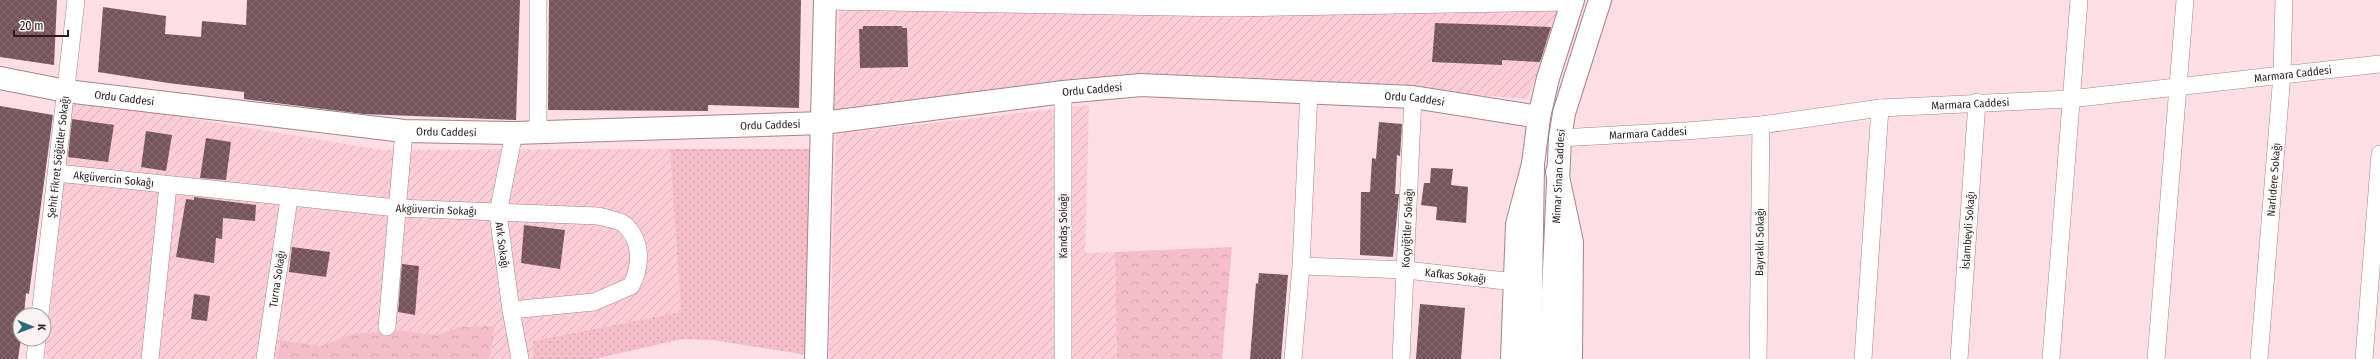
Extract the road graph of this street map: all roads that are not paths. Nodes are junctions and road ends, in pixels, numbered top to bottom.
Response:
1 (76, 0) edge
2 (538, 0) edge
3 (825, 0) edge
4 (1600, 0) edge
5 (2079, 0) edge
6 (2185, 0) edge
7 (2284, 0) edge
8 (1573, 1) edge
9 (2380, 64) edge
10 (2282, 74) junction
11 (0, 78) edge
12 (2178, 88) junction
13 (66, 91) junction
14 (1309, 91) junction
15 (1063, 92) junction
16 (1413, 97) junction
17 (2070, 99) junction
18 (1977, 102) junction
19 (1880, 108) junction
20 (1539, 117) junction
21 (823, 123) junction
22 (1761, 125) junction
23 (404, 131) junction
24 (538, 132) junction
25 (514, 133) junction
26 (1560, 138) junction
27 (2380, 154) edge
28 (1533, 164) junction
29 (1557, 172) junction
30 (57, 173) junction
31 (168, 186) junction
32 (289, 199) junction
33 (397, 208) junction
34 (498, 213) junction
35 (1301, 266) junction
36 (1406, 270) junction
37 (1514, 282) junction
38 (1541, 295) junction
39 (41, 307) edge
40 (511, 310) junction
41 (387, 327) dead end
42 (36, 347) edge
43 (35, 359) edge
44 (150, 359) edge
45 (265, 359) edge
46 (520, 359) edge
47 (816, 359) edge
48 (1063, 359) edge
49 (1293, 359) edge
50 (1401, 359) edge
51 (1512, 359) edge
52 (1530, 359) edge
53 (1550, 359) edge
54 (1571, 359) edge
55 (1758, 359) edge
56 (1863, 359) edge
57 (1959, 359) edge
58 (2051, 359) edge
59 (2156, 359) edge
60 (2259, 359) edge
61 (2364, 359) edge

1 - 13 street, Şehit Fikret Söğütler Sokağı
2 - 24 street
3 - 8 street
3 - 21 street
4 - 26 street, Mimar Sinan Caddesi
5 - 17 street
6 - 12 street
7 - 10 street, Narlıdere Sokağı
8 - 20 street, Mimar Sinan Caddesi
9 - 10 street, Marmara Caddesi
10 - 12 street, Marmara Caddesi
10 - 60 street, Narlıdere Sokağı
11 - 13 street, Ordu Caddesi
12 - 17 street, Marmara Caddesi
12 - 59 street
13 - 23 street, Ordu Caddesi
13 - 30 street, Şehit Fikret Söğütler Sokağı
14 - 15 street, Ordu Caddesi
14 - 16 street, Ordu Caddesi
14 - 35 street
15 - 21 street, Ordu Caddesi
15 - 48 street, Kandaş Sokağı
16 - 20 street, Ordu Caddesi
16 - 36 street, Koçyiğitler Sokağı
17 - 18 street, Marmara Caddesi
17 - 58 street
18 - 19 street, Marmara Caddesi
18 - 57 street, İslambeyli Sokağı
19 - 22 street, Marmara Caddesi
19 - 56 street
20 - 28 street, Mimar Sinan Caddesi
21 - 24 street, Ordu Caddesi
21 - 47 street
22 - 26 street, Marmara Caddesi
22 - 55 street, Bayraklı Sokağı
23 - 25 street, Ordu Caddesi
23 - 33 street
24 - 25 street, Ordu Caddesi
25 - 34 street, Ark Sokağı
26 - 29 street, Mimar Sinan Caddesi
27 - 61 street
28 - 37 street
28 - 38 street, Mimar Sinan Caddesi
29 - 38 street, Mimar Sinan Caddesi
29 - 54 street
30 - 31 street, Akgüvercin Sokağı
30 - 39 street, Şehit Fikret Söğütler Sokağı
31 - 32 street, Akgüvercin Sokağı
31 - 44 street
32 - 33 street, Akgüvercin Sokağı
32 - 45 street, Turna Sokağı
33 - 34 street, Akgüvercin Sokağı
33 - 41 street
34 - 40 street, Ark Sokağı
34 - 40 street, Akgüvercin Sokağı
35 - 36 street, Kafkas Sokağı
35 - 49 street
36 - 37 street, Kafkas Sokağı
36 - 50 street, Koçyiğitler Sokağı
37 - 51 street
38 - 52 street, Mimar Sinan Caddesi
38 - 53 street, Mimar Sinan Caddesi
40 - 46 street, Ark Sokağı
42 - 43 street

